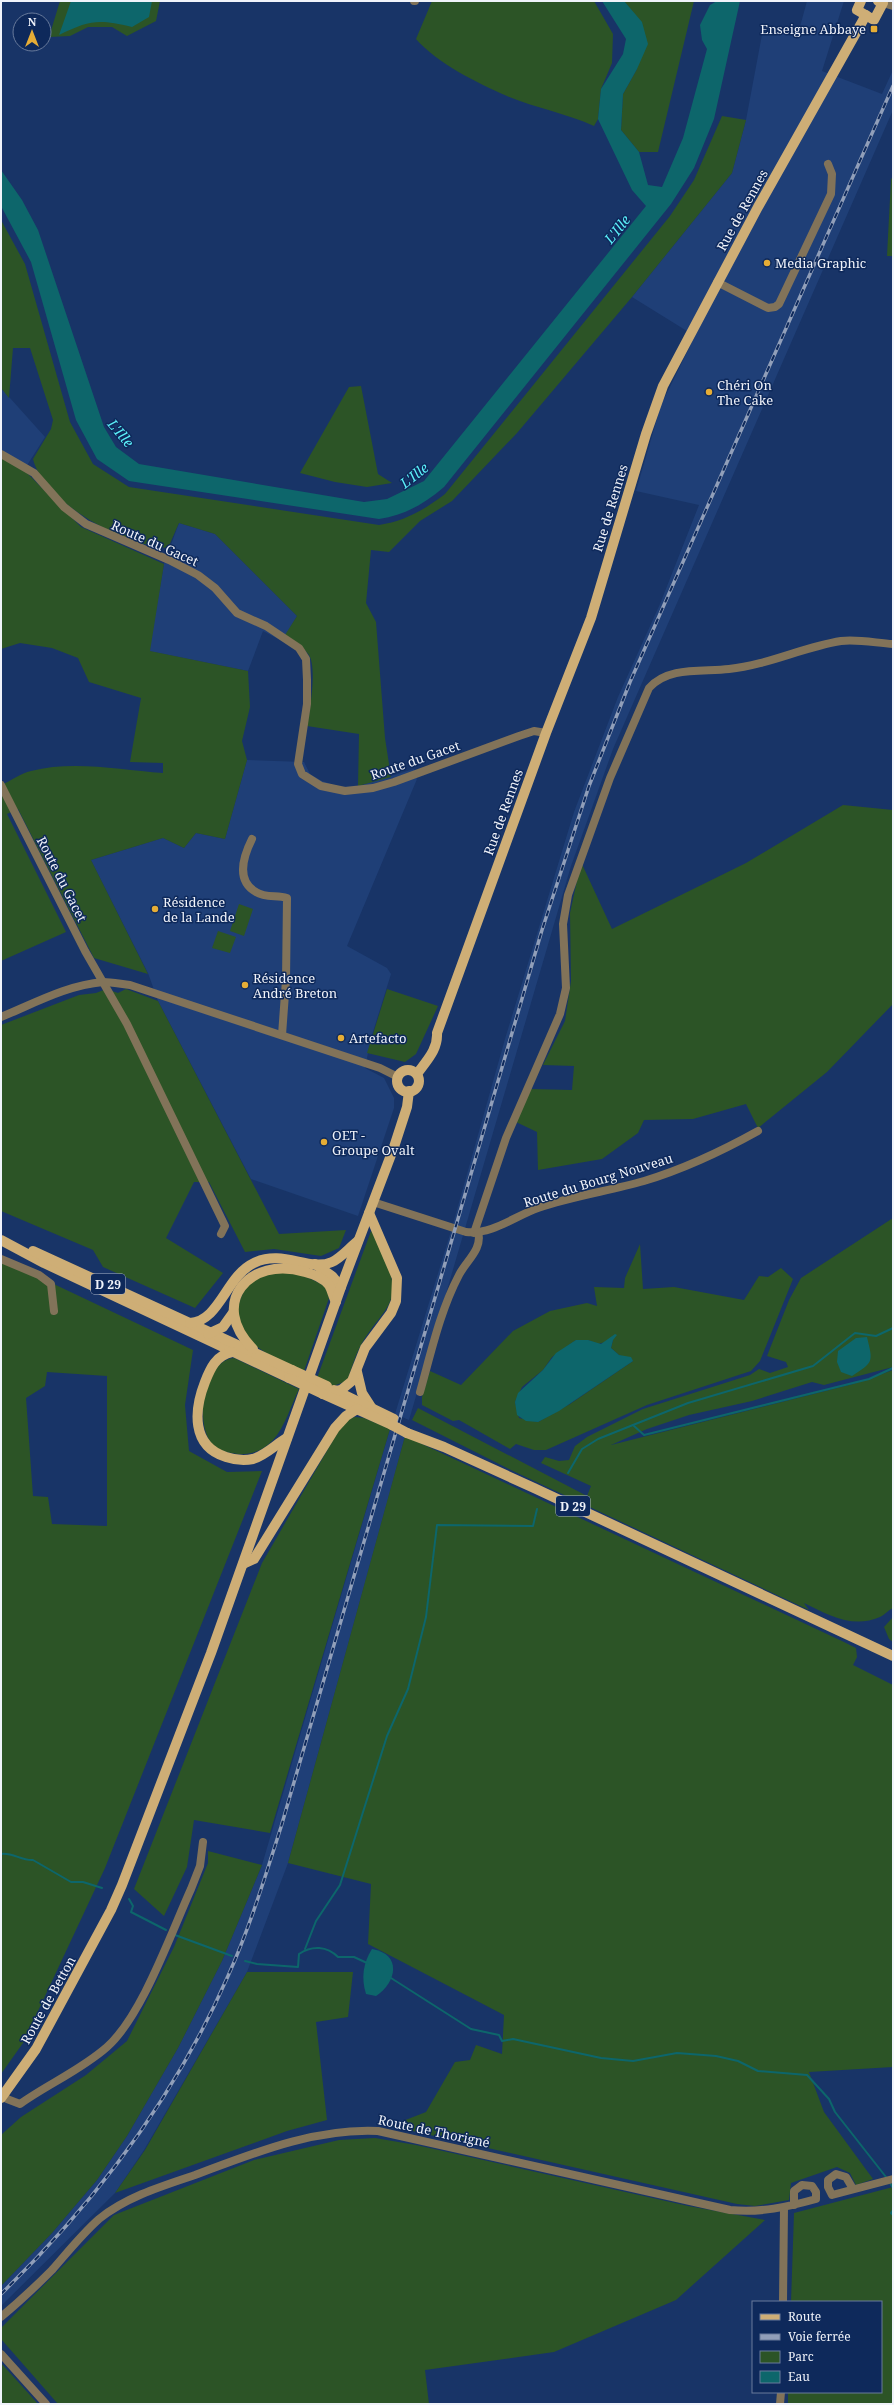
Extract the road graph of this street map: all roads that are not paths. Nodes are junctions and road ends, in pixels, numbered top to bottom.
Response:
1 (861, 1) edge
2 (881, 2) edge
3 (893, 6) edge
4 (866, 15) junction
5 (828, 164) dead end
6 (717, 282) junction
7 (1, 454) edge
8 (893, 644) edge
9 (546, 733) junction
10 (1, 785) edge
11 (252, 839) dead end
12 (104, 982) junction
13 (1, 1017) edge
14 (282, 1035) junction
15 (414, 1072) junction
16 (399, 1075) junction
17 (406, 1091) junction
18 (758, 1131) dead end
19 (373, 1202) junction
20 (369, 1213) junction
21 (476, 1232) junction
22 (220, 1234) dead end
23 (1, 1239) edge
24 (358, 1240) junction
25 (1, 1259) edge
26 (315, 1264) junction
27 (341, 1287) junction
28 (336, 1302) junction
29 (54, 1311) dead end
30 (233, 1313) junction
31 (188, 1326) junction
32 (213, 1333) junction
33 (232, 1352) junction
34 (257, 1353) junction
35 (357, 1372) junction
36 (290, 1374) junction
37 (325, 1390) junction
38 (337, 1391) junction
39 (420, 1392) dead end
40 (357, 1409) junction
41 (372, 1409) junction
42 (393, 1422) junction
43 (287, 1438) junction
44 (242, 1564) junction
45 (893, 1656) edge
46 (203, 1842) dead end
47 (2, 2096) edge
48 (893, 2179) edge
49 (853, 2189) junction
50 (794, 2205) junction
51 (784, 2208) junction
52 (783, 2301) edge
53 (1, 2317) edge
54 (1, 2354) edge
55 (781, 2393) edge
56 (46, 2404) edge
57 (780, 2404) edge

1 - 4 main road
2 - 3 street
2 - 4 main road
4 - 6 main road, Rue de Rennes
5 - 6 street
6 - 9 main road, Rue de Rennes
7 - 9 street, Route du Gacet
8 - 21 street
9 - 15 main road, Rue de Rennes
10 - 12 street, Route du Gacet
11 - 14 street
12 - 13 street
12 - 14 street
12 - 22 street, Route du Gacet
14 - 16 street
15 - 16 main road
15 - 17 main road, Rue de Rennes
16 - 17 main road
17 - 19 main road, Rue de Rennes
18 - 21 street, Route du Bourg Nouveau
19 - 20 main road, Rue de Rennes
19 - 21 street, Route du Bourg Nouveau
20 - 24 main road, Rue de Rennes
20 - 35 main road
21 - 39 street
23 - 31 main road, D 29
24 - 26 main road
24 - 27 main road, Rue de Rennes
25 - 29 street
26 - 27 main road
26 - 31 main road
27 - 28 main road, Rue de Rennes
28 - 30 main road
28 - 43 main road, Rue de Rennes
30 - 32 main road
30 - 34 main road
31 - 32 main road, D 29
31 - 33 main road, D 29
32 - 34 main road, D 29
33 - 36 main road, D 29
33 - 43 main road
34 - 36 main road, D 29
35 - 38 main road
35 - 41 main road
36 - 37 main road, D 29, bridge
37 - 38 main road, D 29
37 - 40 main road, D 29
38 - 41 main road, D 29
40 - 42 main road, D 29
40 - 44 main road
41 - 42 main road, D 29
42 - 45 main road, D 29
43 - 44 main road, Rue de Rennes
44 - 47 main road, Route de Betton
46 - 47 street
48 - 49 street
49 - 49 street
50 - 50 street, Route de Thorigné
50 - 51 street, Route de Thorigné
51 - 52 street
51 - 53 street, Route de Thorigné
54 - 56 street
55 - 57 street

